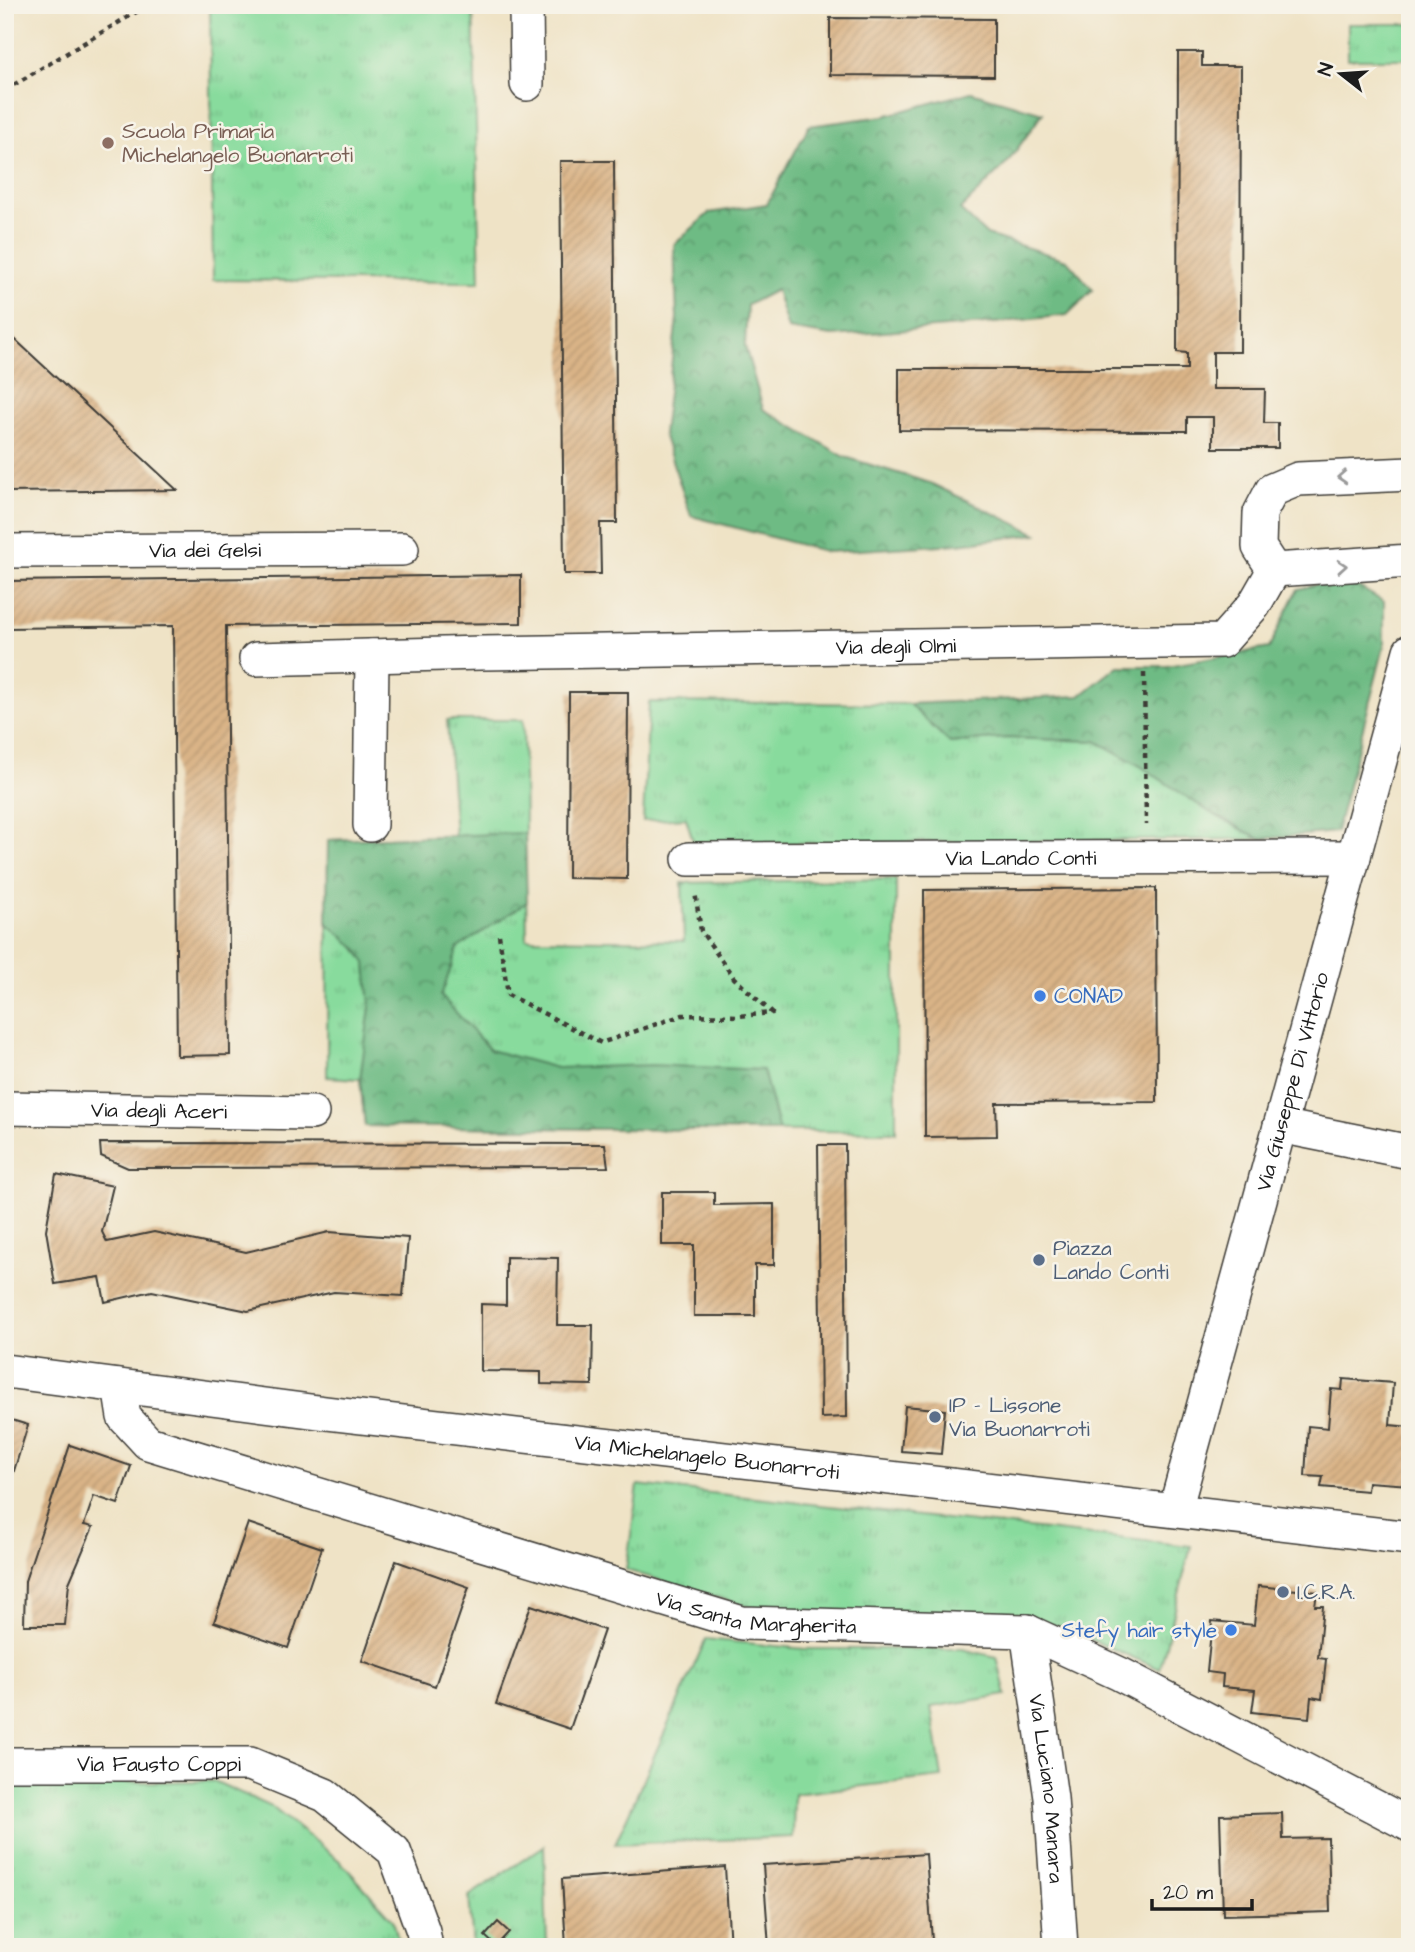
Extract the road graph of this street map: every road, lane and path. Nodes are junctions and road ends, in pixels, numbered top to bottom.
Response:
1 (148, 5) edge
2 (526, 5) edge
3 (527, 84) dead end
4 (5, 90) edge
5 (1410, 474) edge
6 (402, 549) dead end
7 (5, 551) edge
8 (1410, 561) edge
9 (1274, 570) junction
10 (1143, 642) junction
11 (1410, 651) edge
12 (372, 656) junction
13 (256, 659) dead end
14 (370, 825) dead end
15 (1354, 857) junction
16 (1146, 858) junction
17 (689, 859) joint
18 (499, 935) dead end
19 (5, 1108) edge
20 (313, 1113) dead end
21 (1280, 1126) junction
22 (1410, 1152) edge
23 (5, 1371) edge
24 (119, 1386) junction
25 (1175, 1510) junction
26 (1410, 1538) edge
27 (1027, 1631) junction
28 (5, 1764) edge
29 (1410, 1825) edge
30 (426, 1947) edge
31 (1061, 1947) edge

1 - 4 path
2 - 3 street
5 -> 9 street
6 - 7 street, Via dei Gelsi
9 -> 8 street
9 - 10 street, Via degli Olmi
10 - 12 street, Via degli Olmi
10 - 16 path
11 - 15 street, Via Giuseppe Di Vittorio
12 - 13 street, Via degli Olmi
12 - 14 street
15 - 16 street, Via Lando Conti
15 - 21 street, Via Giuseppe Di Vittorio
16 - 17 street, Via Lando Conti
17 - 18 path
19 - 20 street, Via degli Aceri
21 - 22 street
21 - 25 street, Via Giuseppe Di Vittorio
23 - 24 street, Via Michelangelo Buonarroti
24 - 25 street, Via Michelangelo Buonarroti
24 - 27 street, Via Santa Margherita
25 - 26 street, Via Michelangelo Buonarroti
27 - 29 street, Via Santa Margherita
27 - 31 street, Via Luciano Manara
28 - 30 street, Via Fausto Coppi

